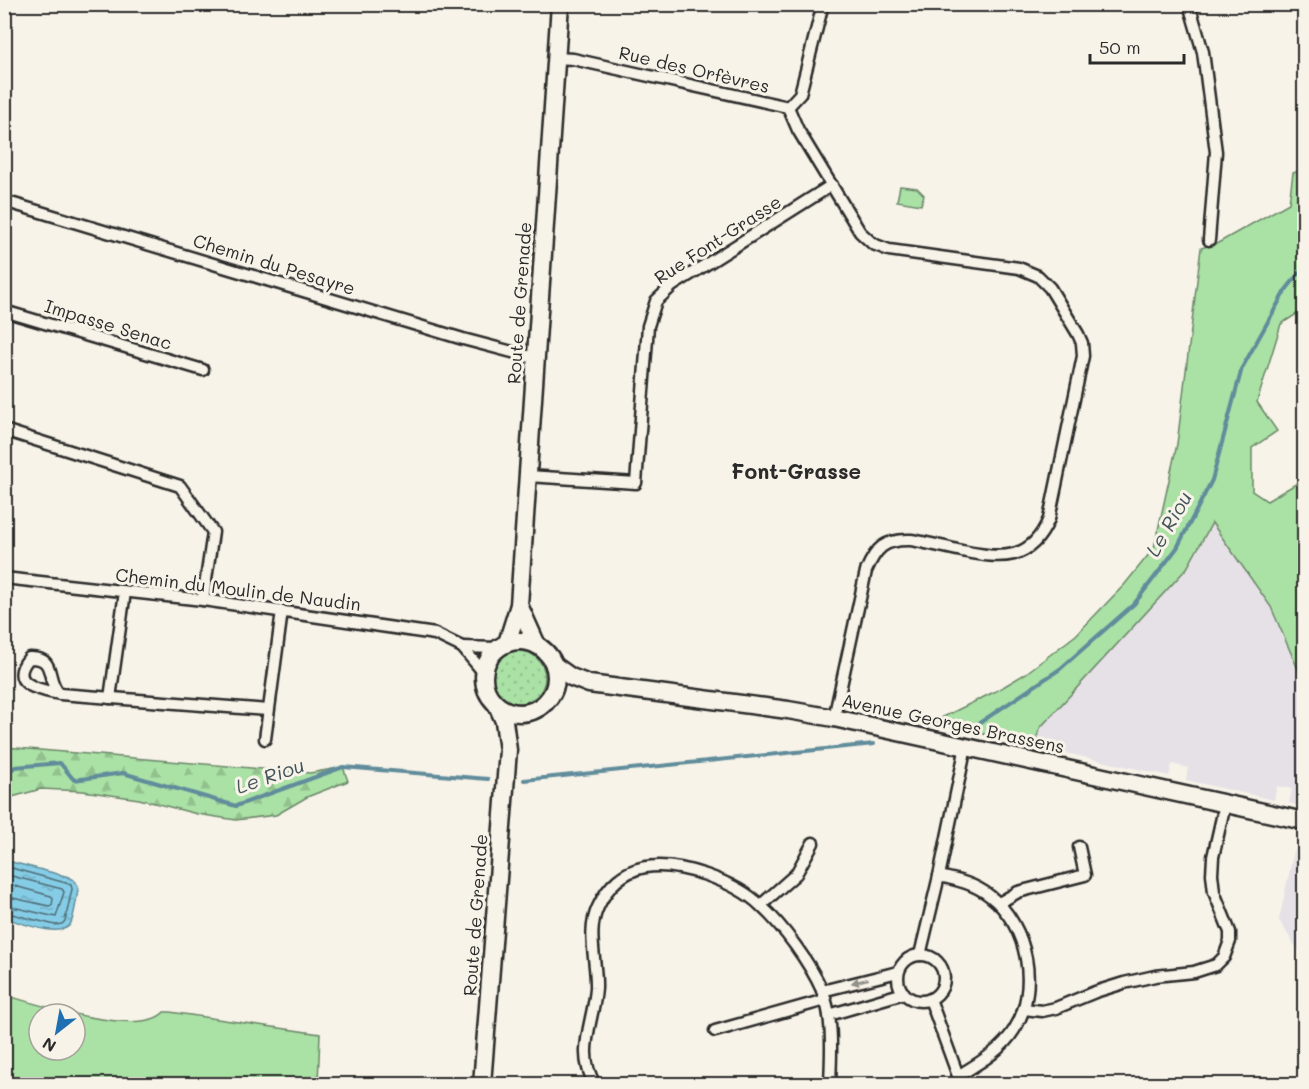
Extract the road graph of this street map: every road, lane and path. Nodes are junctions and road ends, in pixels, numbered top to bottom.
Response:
1 (560, 4) edge
2 (823, 4) edge
3 (1189, 4) edge
4 (556, 58) junction
5 (788, 107) junction
6 (832, 185) junction
7 (4, 201) edge
8 (1209, 240) dead end
9 (4, 310) edge
10 (535, 358) junction
11 (203, 370) dead end
12 (4, 430) edge
13 (528, 476) junction
14 (5, 578) edge
15 (125, 592) junction
16 (203, 600) junction
17 (519, 605) junction
18 (282, 611) junction
19 (537, 645) junction
20 (503, 646) junction
21 (462, 647) junction
22 (554, 665) junction
23 (484, 673) junction
24 (590, 684) junction
25 (60, 694) dead end
26 (550, 696) junction
27 (110, 698) junction
28 (497, 705) junction
29 (268, 710) junction
30 (528, 712) junction
31 (834, 718) junction
32 (265, 739) dead end
33 (966, 746) junction
34 (508, 750) junction
35 (1225, 804) junction
36 (1305, 821) edge
37 (813, 843) dead end
38 (1079, 847) dead end
39 (939, 876) junction
40 (999, 903) junction
41 (761, 905) junction
42 (920, 955) junction
43 (898, 972) junction
44 (904, 993) junction
45 (824, 996) junction
46 (930, 999) junction
47 (1024, 1009) junction
48 (829, 1016) junction
49 (716, 1031) dead end
50 (959, 1080) edge
51 (482, 1084) edge
52 (595, 1084) edge
53 (830, 1084) edge

1 - 4 main road, Route de Grenade
2 - 5 street, Rue des Orfèvres
3 - 8 street
4 - 5 street, Rue des Orfèvres
4 - 10 main road, Route de Grenade
5 - 6 street
6 - 13 street, Rue Font-Grasse
6 - 31 street
7 - 10 street, Chemin du Pesayre
9 - 11 street, Impasse Senac
10 - 13 main road, Route de Grenade
12 - 16 street
13 - 17 main road, Route de Grenade
14 - 15 street, Chemin du Moulin de Naudin
15 - 16 street, Chemin du Moulin de Naudin
15 - 27 street
16 - 18 street, Chemin du Moulin de Naudin
17 - 19 main road
17 - 20 main road
18 - 21 street, Chemin du Moulin de Naudin
18 - 29 street
19 - 20 main road
19 - 22 main road
20 - 21 street, Chemin du Moulin de Naudin
20 - 23 main road
21 - 23 street, Chemin du Moulin de Naudin
22 - 24 main road, Avenue Georges Brassens
22 - 26 main road
23 - 28 main road
24 - 26 main road, Avenue Georges Brassens
24 - 31 main road, Avenue Georges Brassens
25 - 27 street
26 - 30 main road
27 - 29 street
28 - 30 main road
28 - 34 main road
29 - 32 street
30 - 34 main road
31 - 33 main road, Avenue Georges Brassens
33 - 35 main road, Avenue Georges Brassens
33 - 39 street
34 - 51 main road, Route de Grenade
35 - 36 main road, Avenue Georges Brassens
35 - 47 street
37 - 41 street
38 - 40 street
39 - 40 street
39 - 42 street
40 - 47 street
41 - 45 street
41 - 52 street
42 - 43 street
42 - 46 street
43 - 44 street
43 -> 45 street
44 - 46 street
44 - 48 street
45 - 48 street
45 - 49 street
46 - 50 street
47 - 50 street
48 - 53 street

